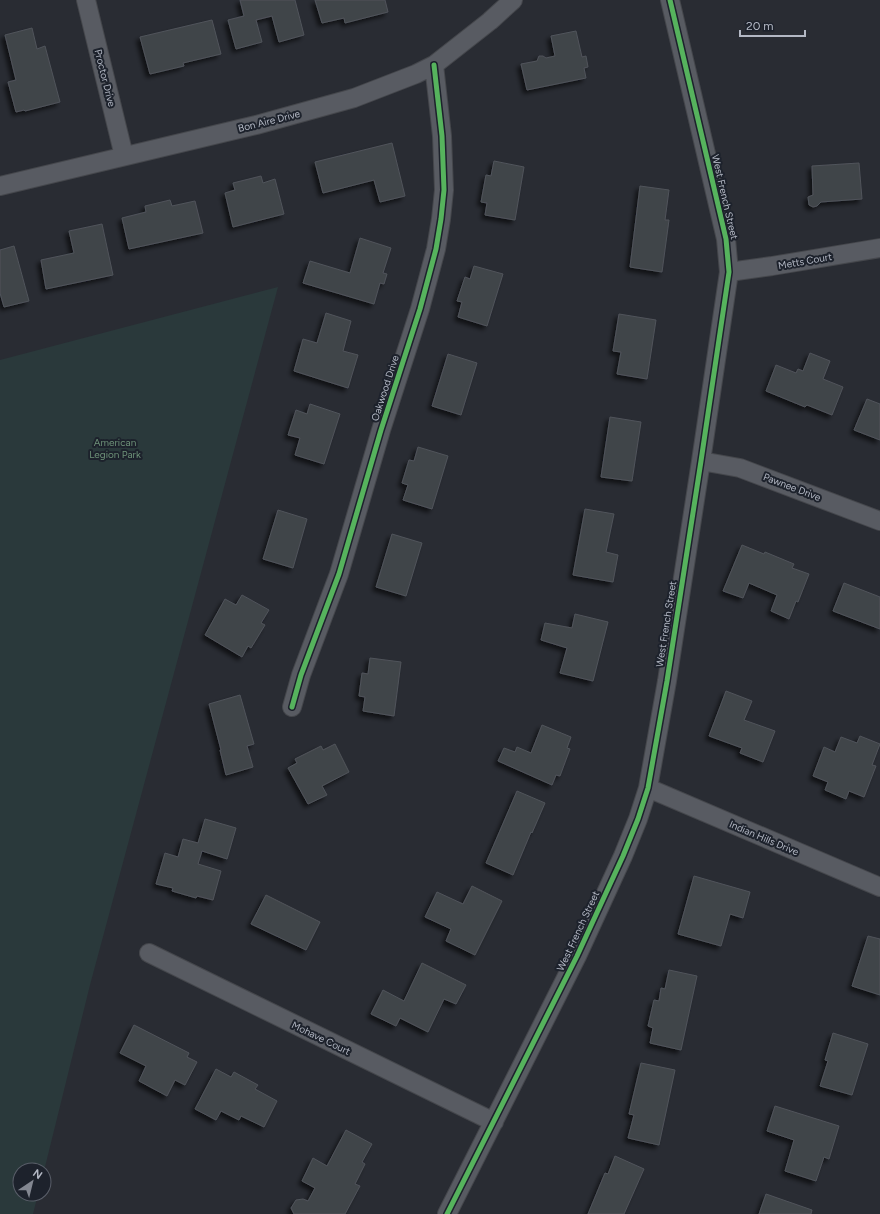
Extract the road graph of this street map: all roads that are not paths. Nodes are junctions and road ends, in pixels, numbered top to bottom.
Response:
1 (86, 0) edge
2 (513, 0) edge
3 (670, 0) edge
4 (434, 65) junction
5 (124, 156) junction
6 (0, 186) edge
7 (880, 248) edge
8 (730, 272) junction
9 (702, 461) junction
10 (880, 520) edge
11 (292, 707) dead end
12 (648, 788) junction
13 (880, 887) edge
14 (149, 953) dead end
15 (494, 1122) junction
16 (446, 1214) edge

1 - 5 street, Proctor Drive
2 - 4 street, Bon Aire Drive
3 - 8 street, West French Street
4 - 5 street, Bon Aire Drive
4 - 11 street, Oakwood Drive
5 - 6 street, Bon Aire Drive
7 - 8 street, Metts Court
8 - 9 street, West French Street
9 - 10 street, Pawnee Drive
9 - 12 street, West French Street
12 - 13 street, Indian Hills Drive
12 - 15 street, West French Street
14 - 15 street, Mohave Court
15 - 16 street, West French Street

